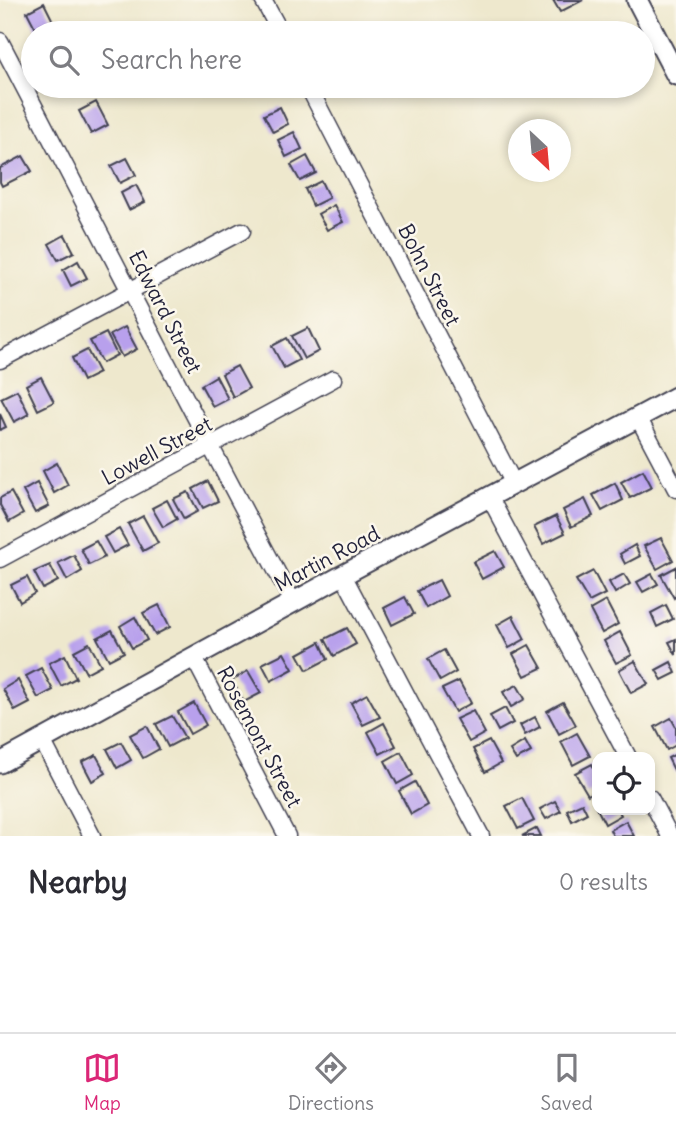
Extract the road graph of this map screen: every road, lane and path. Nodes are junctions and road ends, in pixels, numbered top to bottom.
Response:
1 (263, 0) edge
2 (637, 0) edge
3 (274, 21) edge
4 (648, 21) edge
5 (655, 35) edge
6 (0, 41) edge
7 (676, 75) edge
8 (21, 81) edge
9 (30, 98) edge
10 (314, 98) edge
11 (242, 231) dead end
12 (131, 290) junction
13 (0, 360) edge
14 (333, 379) dead end
15 (676, 397) edge
16 (638, 417) junction
17 (209, 447) junction
18 (514, 484) junction
19 (676, 489) edge
20 (490, 498) junction
21 (0, 559) edge
22 (343, 575) junction
23 (293, 602) junction
24 (194, 658) junction
25 (42, 740) junction
26 (625, 752) edge
27 (0, 763) edge
28 (655, 808) edge
29 (92, 836) edge
30 (288, 836) edge
31 (481, 836) edge
32 (670, 836) edge

1 - 3 street
2 - 4 street
5 - 7 street
6 - 8 street, Edward Street
9 - 12 street, Edward Street
10 - 18 street, Bohn Street
11 - 12 street
12 - 13 street
12 - 17 street, Edward Street
14 - 17 street, Lowell Street
15 - 16 street, Martin Road
16 - 18 street, Martin Road
16 - 19 street
17 - 21 street, Lowell Street
17 - 23 street, Edward Street
18 - 20 street, Martin Road
20 - 22 street, Martin Road
20 - 26 street
22 - 23 street, Martin Road
22 - 31 street
23 - 24 street, Martin Road
24 - 25 street, Martin Road
24 - 30 street, Rosemont Street
25 - 27 street, Martin Road
25 - 29 street
28 - 32 street

